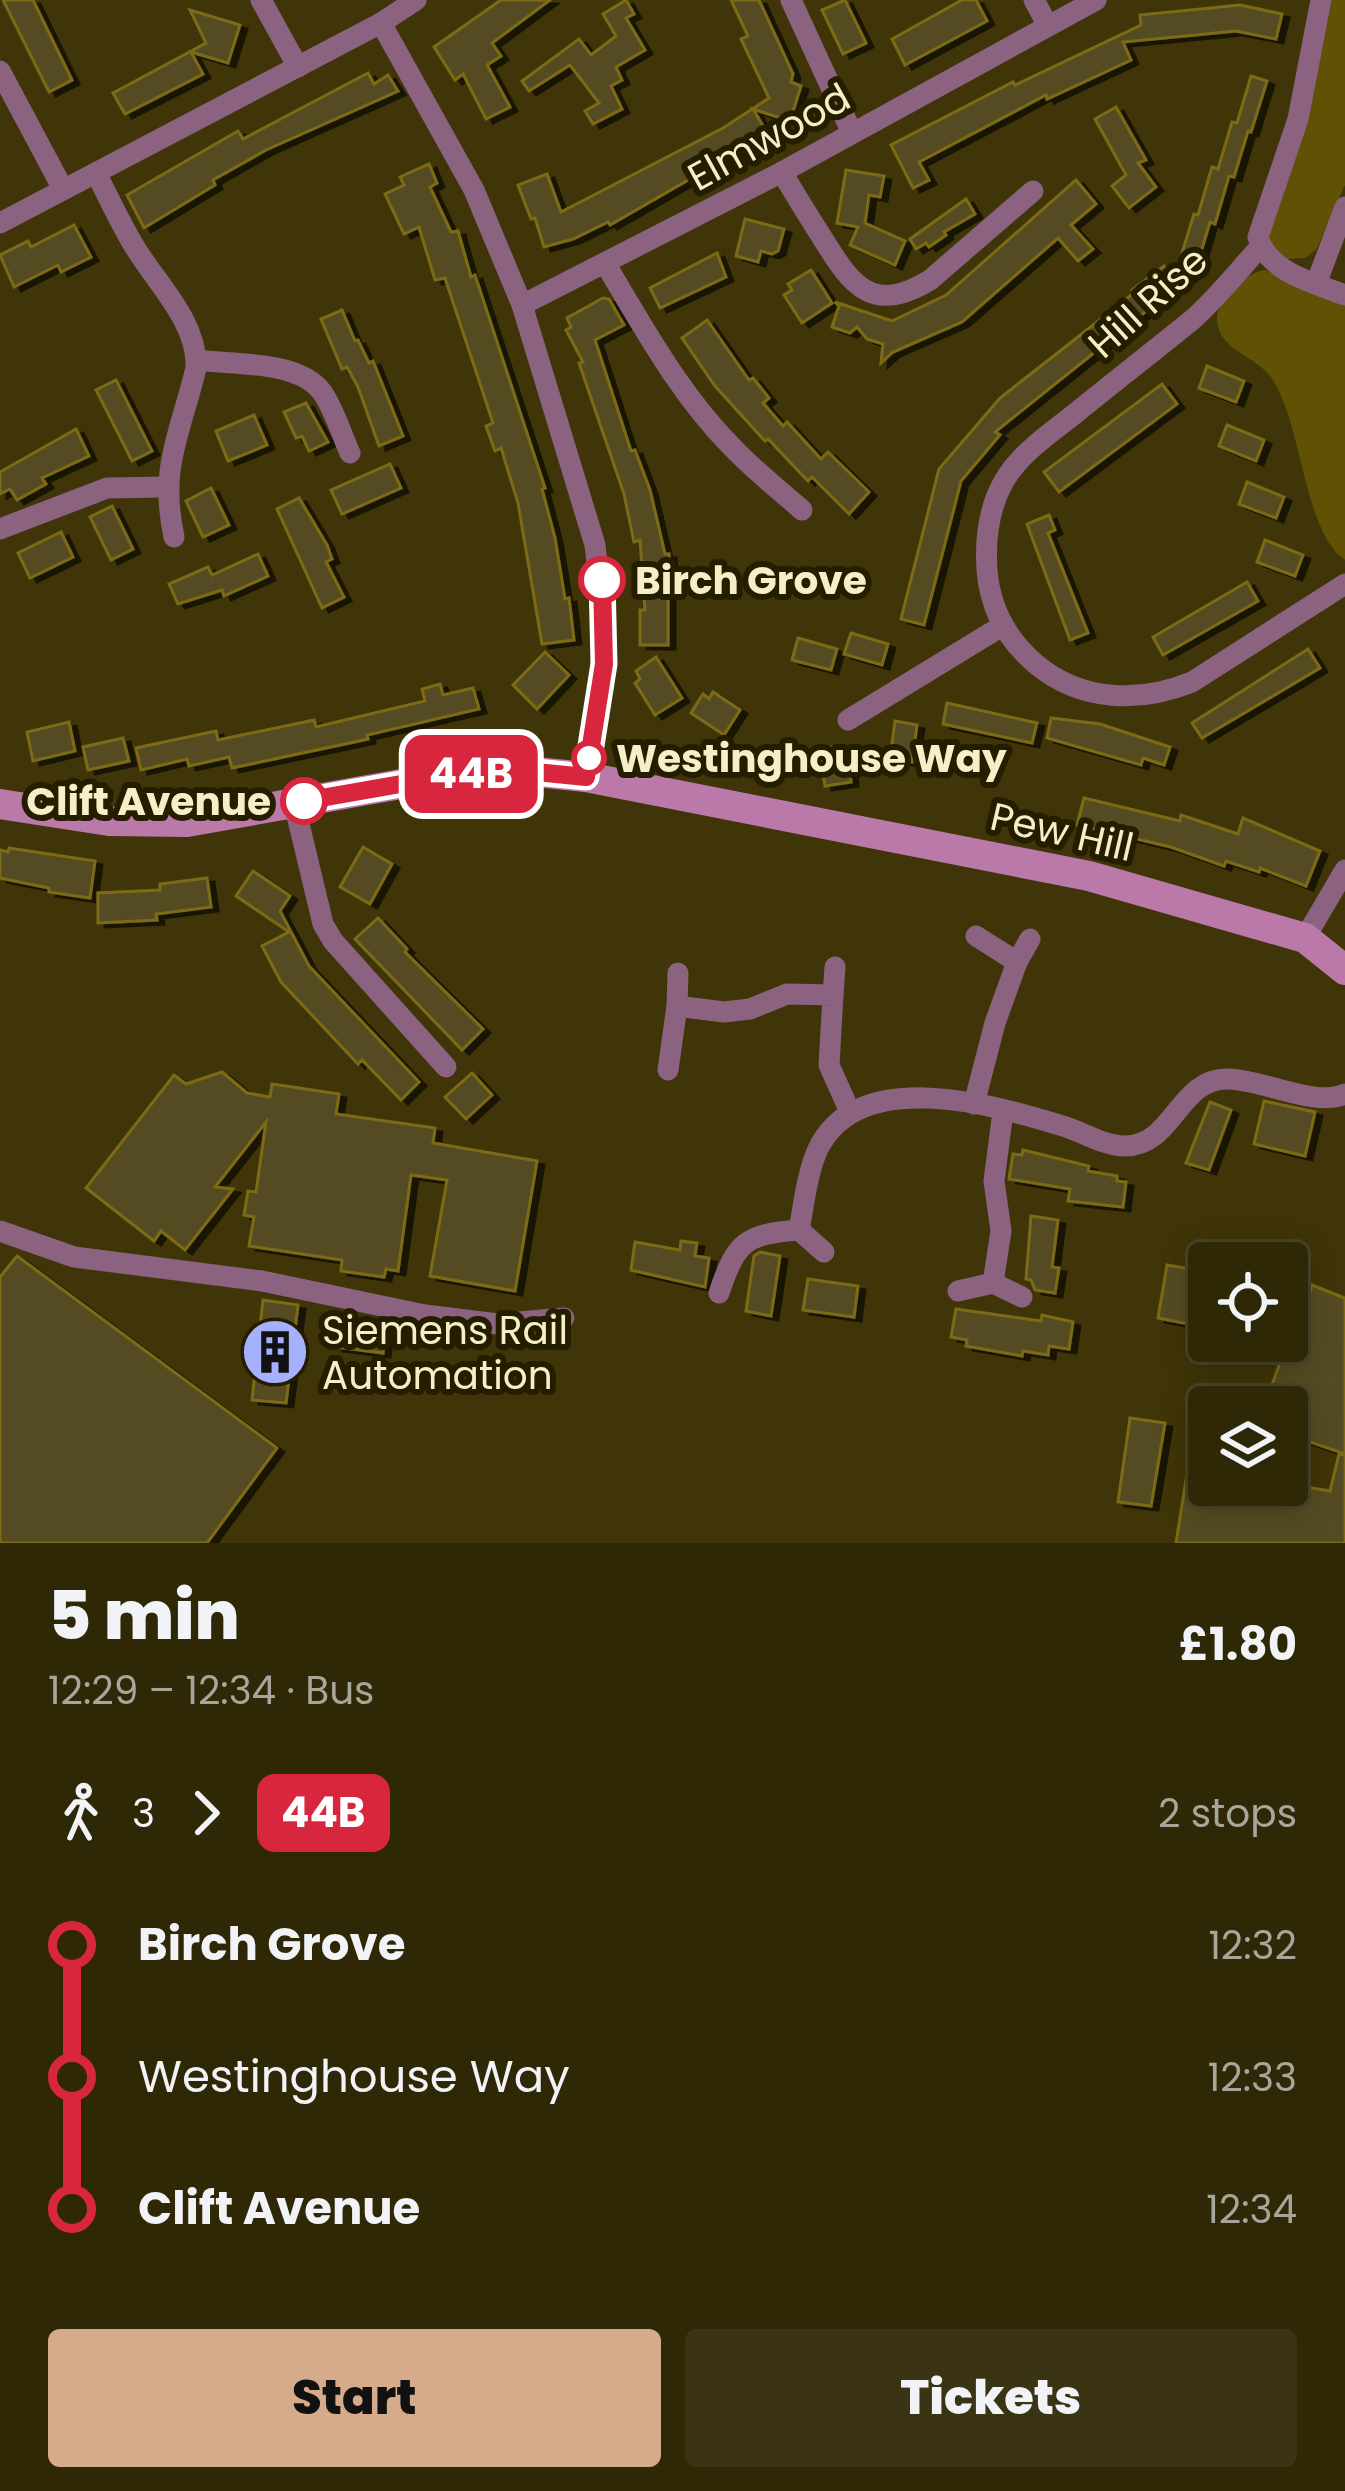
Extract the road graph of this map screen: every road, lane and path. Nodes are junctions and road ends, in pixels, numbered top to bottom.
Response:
1 (261, 0) edge
2 (416, 0) edge
3 (791, 0) edge
4 (1034, 0) edge
5 (1321, 0) edge
6 (1094, 1) edge
7 (381, 23) junction
8 (1047, 24) junction
9 (298, 67) junction
10 (0, 71) edge
11 (852, 133) junction
12 (782, 172) junction
13 (95, 173) junction
14 (64, 189) junction
15 (1033, 191) dead end
16 (1345, 207) edge
17 (0, 223) edge
18 (1261, 246) junction
19 (606, 265) junction
20 (1316, 284) junction
21 (1345, 295) edge
22 (522, 305) junction
23 (196, 360) junction
24 (350, 453) dead end
25 (166, 487) junction
26 (802, 510) dead end
27 (0, 529) edge
28 (174, 538) dead end
29 (1344, 584) edge
30 (1002, 626) junction
31 (848, 720) dead end
32 (586, 777) junction
33 (294, 803) junction
34 (0, 804) edge
35 (1345, 870) edge
36 (1338, 898) edge
37 (976, 936) dead end
38 (1305, 938) junction
39 (1030, 939) dead end
40 (1017, 962) junction
41 (835, 967) dead end
42 (1345, 970) edge
43 (678, 973) dead end
44 (832, 994) junction
45 (677, 1006) junction
46 (446, 1067) dead end
47 (668, 1070) dead end
48 (1345, 1094) edge
49 (974, 1104) junction
50 (850, 1112) junction
51 (1003, 1112) junction
52 (799, 1230) junction
53 (0, 1232) edge
54 (824, 1252) dead end
55 (993, 1282) junction
56 (958, 1291) dead end
57 (719, 1293) dead end
58 (1022, 1297) dead end
59 (564, 1318) dead end

1 - 9 street
2 - 7 street
3 - 11 street
4 - 8 street
5 - 18 street, Hill Rise
6 - 8 street, Elmwood
7 - 9 street
7 - 22 street
8 - 11 street, Elmwood
9 - 13 street
10 - 14 street
11 - 12 street, Elmwood
12 - 15 street
12 - 19 street, Elmwood
13 - 14 street
13 - 23 street
14 - 17 street
16 - 20 street
18 - 20 street
18 - 30 street, Hill Rise
19 - 22 street, Elmwood
19 - 26 street
20 - 21 street
22 - 32 street
23 - 24 street
23 - 25 street
25 - 27 street
25 - 28 street
29 - 30 street
30 - 31 street
32 - 33 main road, Pew Hill
32 - 38 main road, Pew Hill
33 - 34 main road, Pew Hill
33 - 46 street
35 - 36 street
36 - 38 street
37 - 40 street
38 - 42 main road, Pew Hill
39 - 40 street
40 - 49 street
41 - 44 street
43 - 45 street
44 - 45 street
44 - 50 street
45 - 47 street
48 - 51 street
49 - 50 street
49 - 51 street
50 - 52 street
51 - 55 street
52 - 54 street
52 - 57 street
53 - 59 street
55 - 56 street
55 - 58 street

